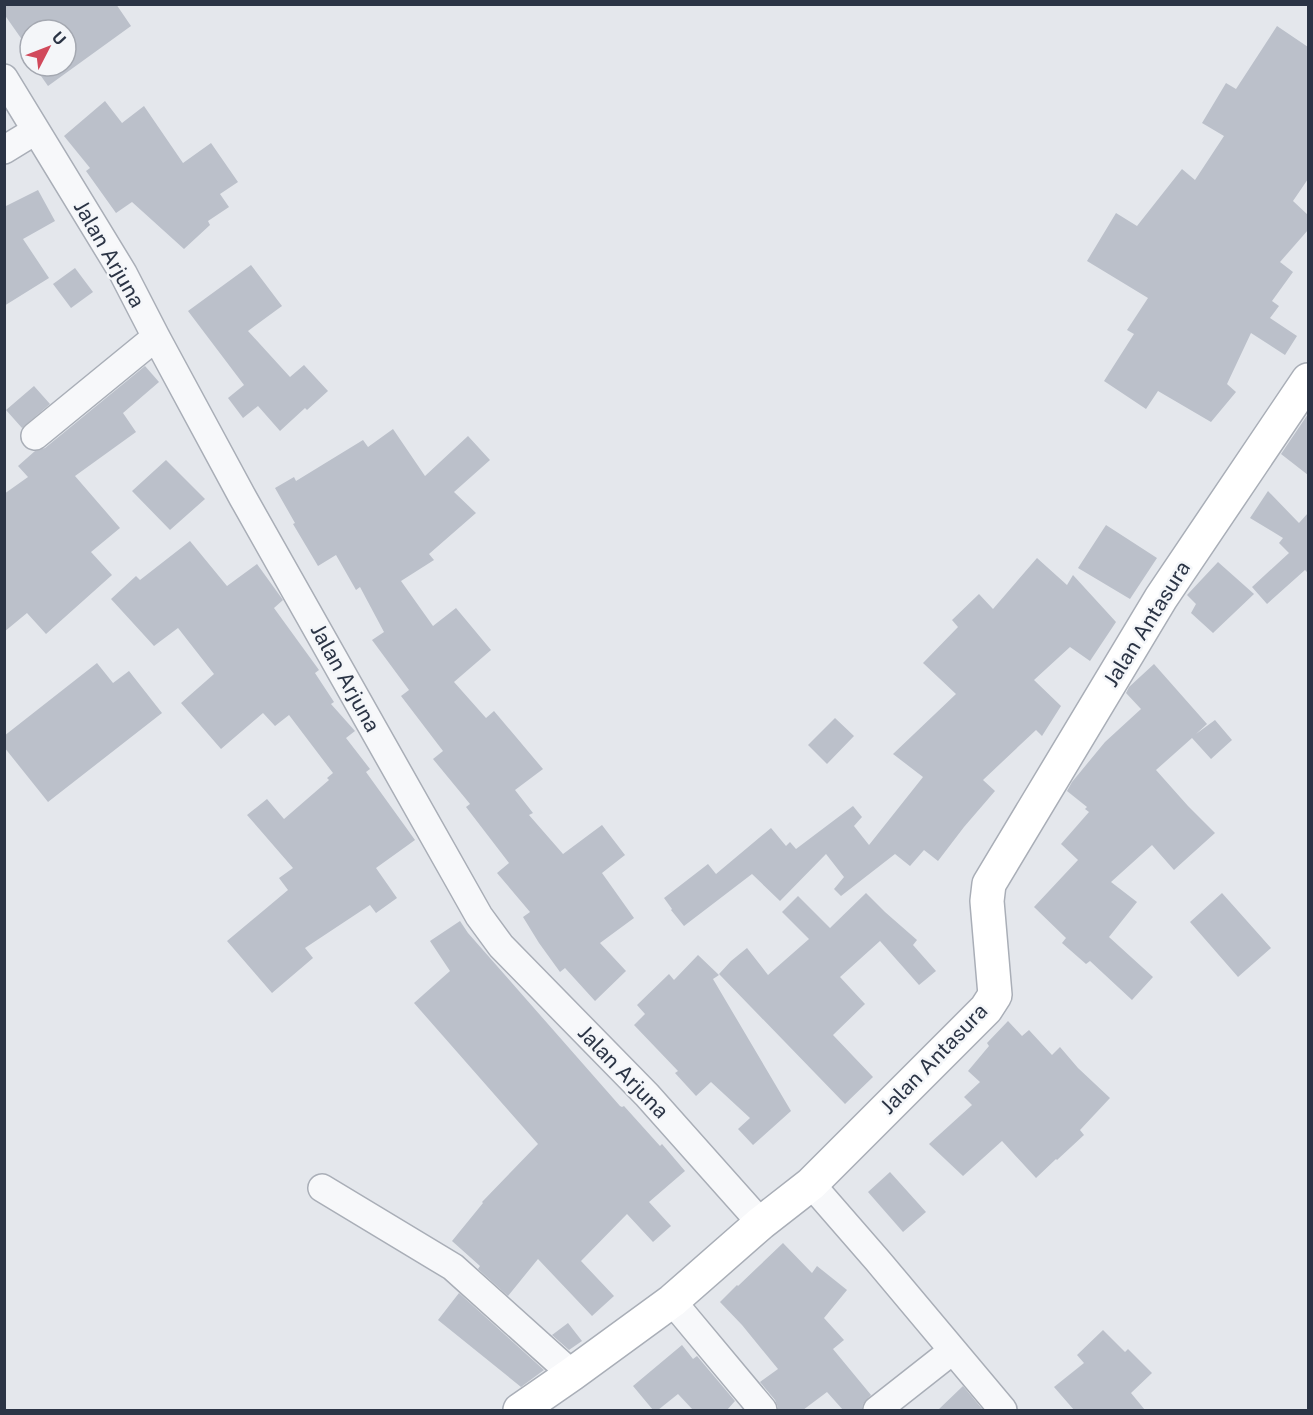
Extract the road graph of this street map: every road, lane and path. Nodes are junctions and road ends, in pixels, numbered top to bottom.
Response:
1 (4, 78) edge
2 (35, 131) junction
3 (4, 150) edge
4 (156, 337) junction
5 (1308, 380) edge
6 (35, 436) dead end
7 (811, 1184) junction
8 (322, 1188) dead end
9 (761, 1223) junction
10 (672, 1301) junction
11 (952, 1351) junction
12 (572, 1374) junction
13 (520, 1410) edge
14 (763, 1410) edge
15 (877, 1410) edge
16 (1003, 1410) edge

1 - 2 street, Jalan Arjuna
2 - 3 street
2 - 4 street, Jalan Arjuna
4 - 6 street
4 - 9 street, Jalan Arjuna
5 - 7 main road, Jalan Antasura
7 - 9 main road, Jalan Antasura
7 - 11 street
8 - 12 street
9 - 10 main road, Jalan Antasura
10 - 12 main road, Jalan Antasura
10 - 14 street
11 - 15 street
11 - 16 street
12 - 13 main road, Jalan Antasura

